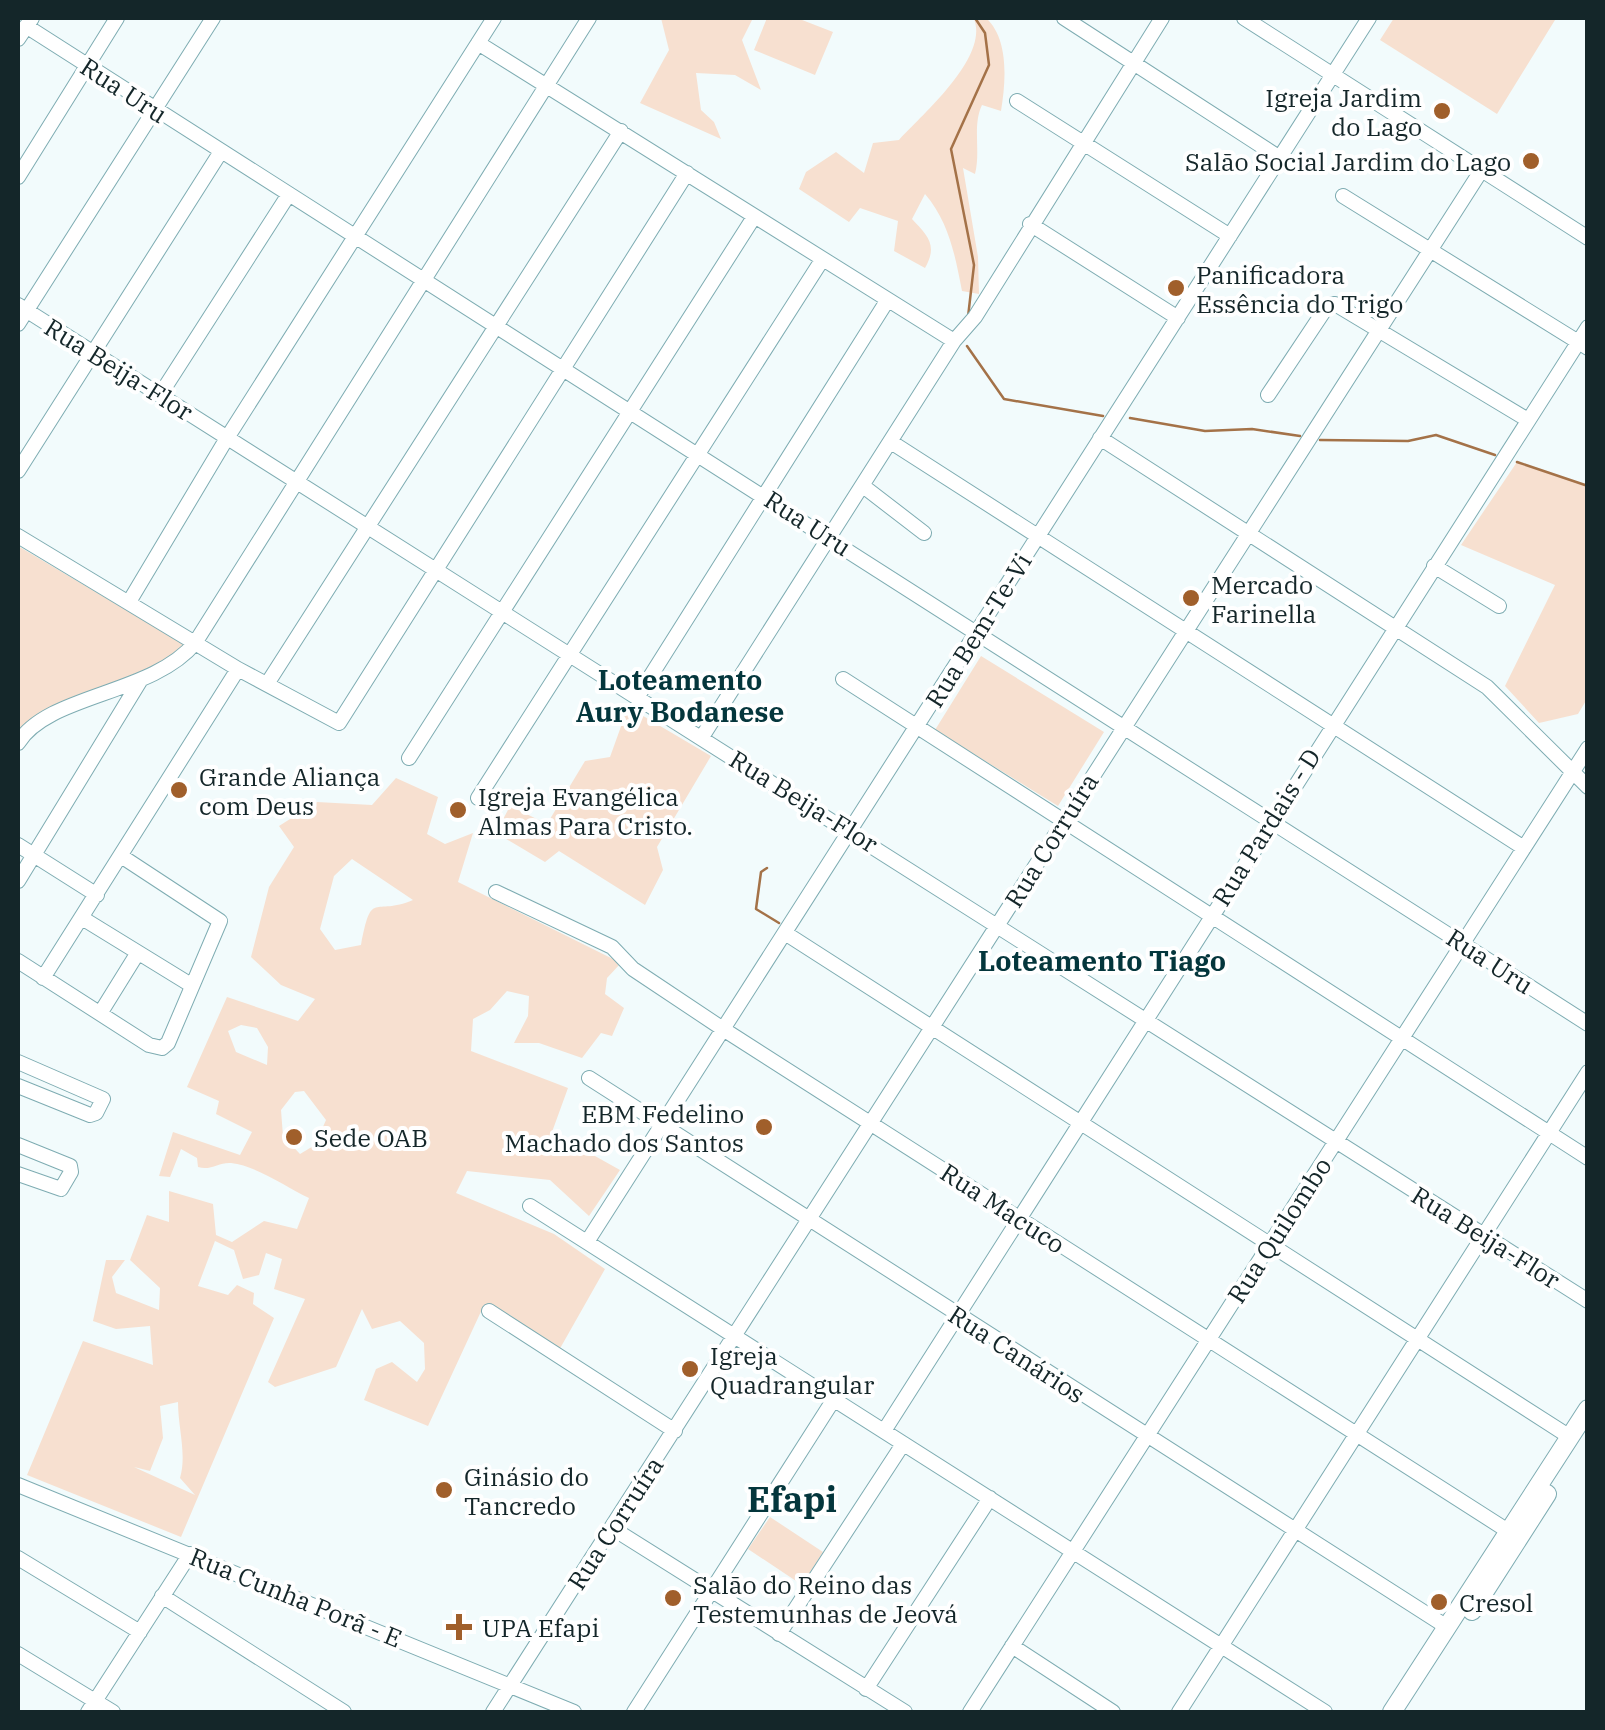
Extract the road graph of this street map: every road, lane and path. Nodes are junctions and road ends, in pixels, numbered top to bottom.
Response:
1 (117, 18) edge
2 (213, 18) edge
3 (494, 18) edge
4 (589, 18) edge
5 (1064, 18) edge
6 (1162, 18) edge
7 (1244, 18) edge
8 (1369, 18) edge
9 (29, 22) edge
10 (18, 40) edge
11 (478, 43) junction
12 (1134, 62) junction
13 (88, 66) junction
14 (1333, 74) junction
15 (544, 85) junction
16 (1017, 101) dead end
17 (152, 109) junction
18 (621, 131) junction
19 (1083, 142) junction
20 (220, 152) junction
21 (1280, 158) junction
22 (1480, 171) junction
23 (687, 173) junction
24 (18, 177) edge
25 (290, 194) junction
26 (1344, 196) dead end
27 (754, 217) junction
28 (1030, 224) junction
29 (354, 234) junction
30 (1230, 236) junction
31 (1588, 238) edge
32 (1430, 250) junction
33 (822, 260) junction
34 (423, 280) junction
35 (888, 301) junction
36 (22, 308) edge
37 (1178, 318) junction
38 (18, 324) edge
39 (495, 324) junction
40 (1588, 327) edge
41 (1380, 330) junction
42 (954, 342) junction
43 (1583, 345) edge
44 (94, 353) junction
45 (562, 368) junction
46 (1268, 394) dead end
47 (160, 396) junction
48 (630, 409) junction
49 (1528, 420) junction
50 (227, 438) junction
51 (1100, 438) junction
52 (891, 442) junction
53 (697, 453) junction
54 (18, 471) edge
55 (295, 481) junction
56 (863, 486) junction
57 (764, 495) junction
58 (367, 527) junction
59 (924, 533) dead end
60 (1248, 535) junction
61 (18, 536) edge
62 (830, 537) junction
63 (1037, 538) junction
64 (1434, 566) junction
65 (435, 569) junction
66 (129, 602) junction
67 (1499, 606) dead end
68 (504, 612) junction
69 (1394, 629) junction
70 (976, 631) junction
71 (1186, 632) junction
72 (195, 643) junction
73 (570, 654) junction
74 (238, 668) junction
75 (843, 680) dead end
76 (140, 681) junction
77 (266, 684) junction
78 (638, 696) junction
79 (1331, 725) junction
80 (1124, 726) junction
81 (915, 729) junction
82 (702, 737) junction
83 (18, 743) edge
84 (1588, 748) edge
85 (410, 758) dead end
86 (1572, 772) junction
87 (1588, 788) edge
88 (478, 798) dead end
89 (1062, 821) junction
90 (1270, 821) junction
91 (850, 830) junction
92 (18, 845) edge
93 (1524, 848) junction
94 (34, 856) junction
95 (122, 856) junction
96 (18, 881) edge
97 (496, 892) dead end
98 (97, 895) junction
99 (1212, 914) junction
100 (82, 918) junction
101 (997, 925) junction
102 (784, 933) junction
103 (1463, 944) junction
104 (137, 954) junction
105 (18, 961) edge
106 (43, 978) junction
107 (192, 985) junction
108 (101, 1012) junction
109 (1146, 1017) junction
110 (1588, 1024) edge
111 (933, 1026) junction
112 (723, 1030) junction
113 (1403, 1037) junction
114 (18, 1062) edge
115 (1588, 1072) edge
116 (589, 1078) dead end
117 (18, 1086) edge
118 (1080, 1121) junction
119 (871, 1123) junction
120 (661, 1124) junction
121 (1548, 1133) junction
122 (1336, 1142) junction
123 (18, 1144) edge
124 (1588, 1158) edge
125 (18, 1174) edge
126 (530, 1206) dead end
127 (1018, 1218) junction
128 (809, 1219) junction
129 (1484, 1236) junction
130 (586, 1242) junction
131 (1269, 1245) junction
132 (1588, 1301) edge
133 (489, 1311) dead end
134 (957, 1315) junction
135 (734, 1336) junction
136 (1418, 1340) junction
137 (1207, 1342) junction
138 (834, 1400) junction
139 (1588, 1409) edge
140 (675, 1430) junction
141 (884, 1431) junction
142 (1579, 1434) edge
143 (1146, 1437) junction
144 (1356, 1437) junction
145 (904, 1444) junction
146 (18, 1485) edge
147 (990, 1498) junction
148 (612, 1528) junction
149 (1295, 1531) junction
150 (1508, 1532) junction
151 (1074, 1549) junction
152 (190, 1554) junction
153 (18, 1558) edge
154 (712, 1592) junction
155 (162, 1596) junction
156 (1447, 1628) junction
157 (140, 1632) junction
158 (779, 1634) junction
159 (1012, 1646) junction
160 (1221, 1646) junction
161 (20, 1661) edge
162 (510, 1685) junction
163 (866, 1689) junction
164 (92, 1707) edge
165 (113, 1712) edge
166 (344, 1712) edge
167 (493, 1712) edge
168 (574, 1712) edge
169 (634, 1712) edge
170 (905, 1712) edge
171 (970, 1712) edge
172 (1112, 1712) edge
173 (1178, 1712) edge
174 (1325, 1712) edge
175 (1392, 1712) edge
176 (1407, 1712) edge

1 - 13 street
2 - 17 street
3 - 11 street
4 - 15 street
5 - 12 street
6 - 12 street
7 - 14 street
8 - 14 street, Rua Bem-Te-Vi
9 - 10 street
9 - 13 street, Rua Uru
11 - 15 street
11 - 29 street
12 - 19 street
12 - 21 street
13 - 17 street, Rua Uru
13 - 24 street
14 - 21 street, Rua Bem-Te-Vi
14 - 22 street
15 - 18 street
15 - 34 street
16 - 19 street
17 - 20 street, Rua Uru
17 - 36 street
18 - 23 street
18 - 39 street
19 - 28 street
19 - 30 street
20 - 25 street, Rua Uru
20 - 44 street
21 - 30 street, Rua Bem-Te-Vi
22 - 31 street
22 - 32 street, Rua Corruíra
23 - 27 street
23 - 45 street
25 - 29 street, Rua Uru
25 - 47 street
26 - 32 street
27 - 33 street
27 - 48 street
28 - 37 street
28 - 42 street
29 - 34 street, Rua Uru
29 - 50 street
30 - 37 street, Rua Bem-Te-Vi
32 - 41 street, Rua Corruíra
32 - 43 street
33 - 35 street
33 - 53 street
34 - 39 street, Rua Uru
34 - 55 street
35 - 42 street
35 - 57 street
36 - 38 street
36 - 44 street, Rua Beija-Flor
37 - 51 street, Rua Bem-Te-Vi
39 - 45 street, Rua Uru
39 - 58 street
40 - 43 street, Rua Pardais - D
41 - 46 street
41 - 49 street
41 - 60 street, Rua Corruíra
42 - 52 street
43 - 49 street, Rua Pardais - D
44 - 47 street, Rua Beija-Flor
44 - 54 street
45 - 48 street, Rua Uru
45 - 65 street
47 - 50 street, Rua Beija-Flor
48 - 53 street, Rua Uru
48 - 68 street
49 - 64 street, Rua Pardais - D
50 - 55 street, Rua Beija-Flor
50 - 66 street
51 - 60 street
51 - 63 street, Rua Bem-Te-Vi
52 - 56 street
52 - 63 street
53 - 57 street, Rua Uru
53 - 73 street
55 - 58 street, Rua Beija-Flor
55 - 72 street
56 - 59 street
56 - 62 street
57 - 62 street, Rua Uru
57 - 78 street
58 - 65 street, Rua Beija-Flor
58 - 77 street
60 - 69 street
60 - 71 street, Rua Corruíra
61 - 66 street
62 - 70 street, Rua Uru
62 - 82 street
63 - 70 street, Rua Bem-Te-Vi
63 - 71 street
64 - 67 street
64 - 69 street, Rua Pardais - D
65 - 68 street, Rua Beija-Flor
65 - 77 street
66 - 72 street
68 - 73 street, Rua Beija-Flor
68 - 85 street
69 - 79 street, Rua Pardais - D
69 - 86 street
70 - 80 street, Rua Uru
70 - 81 street, Rua Bem-Te-Vi
71 - 79 street
71 - 80 street, Rua Corruíra
72 - 74 street
72 - 76 street
73 - 78 street, Rua Beija-Flor
73 - 88 street
74 - 77 street
74 - 95 street
75 - 81 street
76 - 83 street
76 - 94 street
78 - 82 street, Rua Beija-Flor
79 - 90 street, Rua Pardais - D
79 - 93 street
80 - 89 street, Rua Corruíra
80 - 90 street, Rua Uru
81 - 89 street
81 - 91 street, Rua Bem-Te-Vi
82 - 91 street, Rua Beija-Flor
84 - 86 street, Rua Quilombo
86 - 87 street
86 - 93 street, Rua Quilombo
89 - 99 street
89 - 101 street, Rua Corruíra
90 - 99 street, Rua Pardais - D
90 - 103 street, Rua Uru
91 - 101 street, Rua Beija-Flor
91 - 102 street, Rua Bem-Te-Vi
92 - 94 street
93 - 103 street, Rua Quilombo
94 - 96 street
94 - 98 street
95 - 98 street
95 - 107 street
97 - 112 street, Rua Macuco
98 - 100 street
99 - 109 street, Rua Pardais - D
99 - 113 street
100 - 104 street
100 - 106 street
101 - 109 street, Rua Beija-Flor
101 - 111 street, Rua Corruíra
102 - 111 street
102 - 112 street, Rua Bem-Te-Vi
103 - 110 street, Rua Uru
103 - 113 street, Rua Quilombo
104 - 107 street
104 - 108 street
105 - 106 street
106 - 108 street
107 - 108 street
109 - 118 street, Rua Pardais - D
109 - 122 street, Rua Beija-Flor
111 - 118 street
111 - 119 street, Rua Corruíra
112 - 119 street, Rua Macuco
112 - 120 street, Rua Bem-Te-Vi
113 - 121 street
113 - 122 street, Rua Quilombo
114 - 117 street
115 - 121 street
116 - 120 street, Rua Canários
118 - 127 street, Rua Pardais - D
118 - 131 street
119 - 127 street, Rua Macuco
119 - 128 street, Rua Corruíra
120 - 128 street, Rua Canários
120 - 130 street, Rua Bem-Te-Vi
121 - 124 street
121 - 129 street
122 - 129 street, Rua Beija-Flor
122 - 131 street, Rua Quilombo
123 - 125 street
126 - 130 street
127 - 134 street, Rua Pardais - D
127 - 137 street, Rua Macuco
128 - 134 street, Rua Canários
128 - 135 street, Rua Corruíra
129 - 132 street, Rua Beija-Flor
129 - 136 street
130 - 135 street
131 - 136 street
131 - 137 street, Rua Quilombo
133 - 140 street
134 - 141 street, Rua Pardais - D
134 - 143 street, Rua Canários
135 - 138 street
135 - 140 street, Rua Corruíra
136 - 142 street
136 - 144 street
137 - 143 street, Rua Quilombo
137 - 144 street, Rua Macuco
138 - 141 street
138 - 154 street
139 - 142 main road
140 - 148 street, Rua Corruíra
141 - 145 street
142 - 150 main road
142 - 176 main road
143 - 149 street, Rua Canários
143 - 151 street, Rua Quilombo
144 - 149 street
144 - 150 street, Rua Macuco
145 - 147 street
145 - 158 street
146 - 152 street, Rua Cunha Porã - E
147 - 151 street
147 - 163 street
148 - 154 street
148 - 162 street, Rua Corruíra
149 - 156 street, Rua Canários
149 - 160 street
150 - 156 main road
151 - 159 street, Rua Quilombo
151 - 160 street
152 - 155 street
152 - 162 street, Rua Cunha Porã - E
153 - 157 street
154 - 158 street
154 - 169 street
155 - 157 street
155 - 166 street
156 - 175 main road
157 - 164 street
158 - 163 street
159 - 171 street, Rua Quilombo
159 - 172 street
160 - 173 street
160 - 174 street
161 - 164 street
162 - 167 street, Rua Corruíra
162 - 168 street, Rua Cunha Porã - E
163 - 170 street
164 - 165 street

